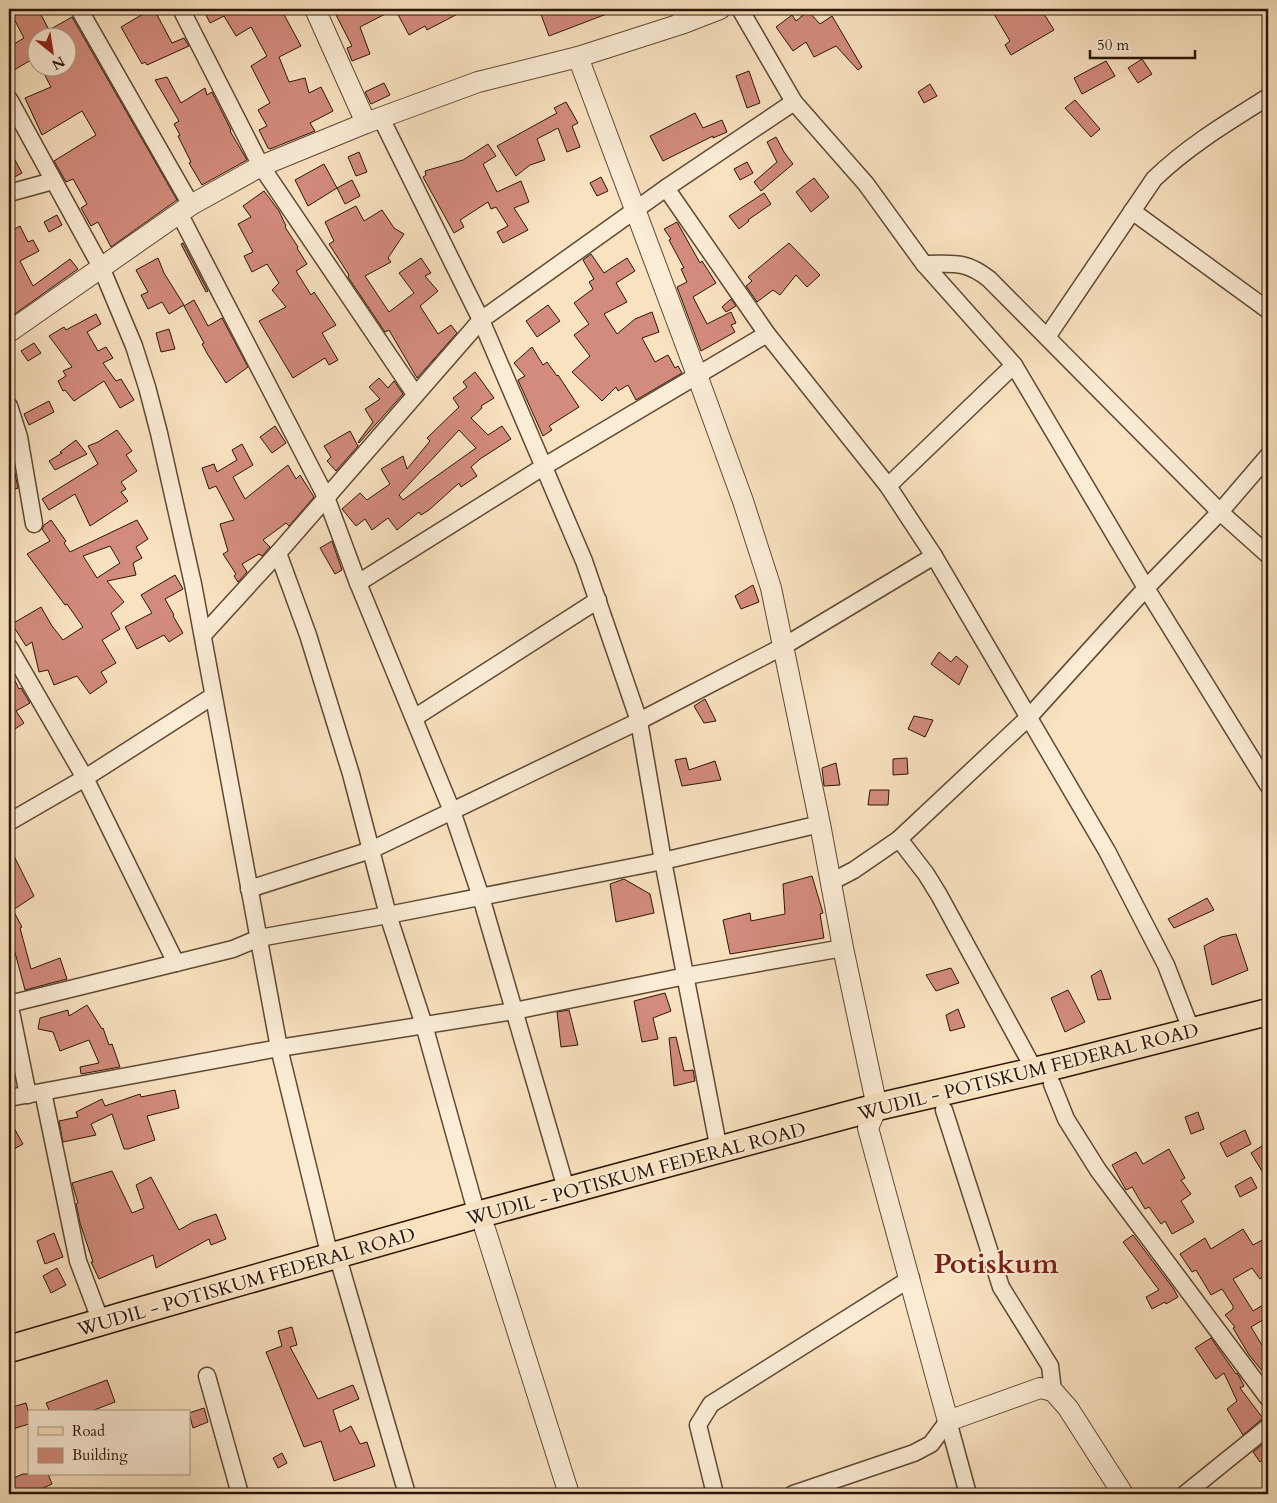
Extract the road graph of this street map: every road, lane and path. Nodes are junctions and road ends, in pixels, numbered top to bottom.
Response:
1 (79, 9) edge
2 (181, 9) edge
3 (315, 9) edge
4 (720, 9) edge
5 (740, 9) edge
6 (682, 16) edge
7 (578, 57) junction
8 (1268, 97) edge
9 (9, 99) edge
10 (794, 102) junction
11 (374, 121) junction
12 (261, 166) junction
13 (53, 181) junction
14 (666, 188) junction
15 (9, 193) edge
16 (185, 209) junction
17 (636, 210) junction
18 (1132, 211) junction
19 (924, 264) junction
20 (102, 268) junction
21 (1268, 310) edge
22 (481, 320) junction
23 (9, 332) edge
24 (767, 334) junction
25 (1047, 337) junction
26 (1014, 365) junction
27 (698, 375) junction
28 (415, 394) junction
29 (9, 406) edge
30 (1268, 456) edge
31 (544, 467) junction
32 (888, 486) junction
33 (326, 497) junction
34 (1220, 512) junction
35 (34, 524) dead end
36 (278, 552) junction
37 (1268, 555) edge
38 (934, 556) junction
39 (358, 583) junction
40 (1146, 588) junction
41 (598, 600) junction
42 (203, 635) junction
43 (784, 646) junction
44 (9, 647) edge
45 (213, 696) junction
46 (1029, 717) junction
47 (414, 718) junction
48 (639, 721) junction
49 (85, 778) junction
50 (1268, 784) edge
51 (452, 811) junction
52 (10, 820) edge
53 (820, 824) junction
54 (899, 839) junction
55 (371, 850) junction
56 (663, 861) junction
57 (831, 882) junction
58 (250, 889) junction
59 (481, 898) junction
60 (388, 915) junction
61 (259, 938) junction
62 (842, 948) junction
63 (176, 963) junction
64 (686, 976) junction
65 (9, 1003) edge
66 (514, 1011) junction
67 (1268, 1012) edge
68 (424, 1025) junction
69 (1268, 1028) edge
70 (1192, 1032) junction
71 (279, 1048) junction
72 (1044, 1077) junction
73 (35, 1094) junction
74 (9, 1098) edge
75 (944, 1110) junction
76 (873, 1118) junction
77 (719, 1150) junction
78 (567, 1192) junction
79 (481, 1222) junction
80 (335, 1262) junction
81 (911, 1279) junction
82 (101, 1322) junction
83 (9, 1349) edge
84 (9, 1364) edge
85 (207, 1376) dead end
86 (1053, 1391) junction
87 (1268, 1398) edge
88 (948, 1422) junction
89 (1268, 1427) edge
90 (240, 1494) edge
91 (407, 1494) edge
92 (569, 1494) edge
93 (715, 1494) edge
94 (792, 1494) edge
95 (968, 1494) edge
96 (1123, 1494) edge
97 (1185, 1494) edge

1 - 16 street
2 - 12 street
3 - 11 street
4 - 6 street
5 - 10 street
6 - 7 street
7 - 11 street
7 - 17 street
8 - 18 street
9 - 13 street
10 - 14 street
10 - 19 street
11 - 12 street
11 - 22 street
12 - 16 street
12 - 28 street
13 - 15 street
13 - 20 street
14 - 17 street
14 - 24 street
16 - 20 street
16 - 33 street
17 - 22 street
17 - 27 street
18 - 21 street
18 - 25 street
19 - 25 street
19 - 26 street
20 - 23 street
20 - 42 street
22 - 28 street
22 - 31 street
24 - 27 street
24 - 32 street
25 - 34 street
26 - 32 street
26 - 40 street
27 - 31 street
27 - 43 street
28 - 33 street
29 - 35 street
30 - 34 street
31 - 39 street
31 - 41 street
32 - 38 street
33 - 36 street
33 - 39 street
34 - 37 street
34 - 40 street
36 - 42 street
36 - 55 street
38 - 43 street
38 - 46 street
39 - 47 street
40 - 46 street
40 - 50 street
41 - 47 street
41 - 48 street
42 - 45 street
43 - 48 street
43 - 53 street
44 - 49 street
45 - 49 street
45 - 58 street
46 - 54 street
46 - 70 street
47 - 51 street
48 - 51 street
48 - 56 street
49 - 52 street
49 - 63 street
51 - 55 street
51 - 59 street
53 - 56 street
53 - 57 street
54 - 57 street
54 - 72 street
55 - 58 street
55 - 60 street
56 - 59 street
56 - 64 street
57 - 62 street
58 - 61 street
59 - 60 street
59 - 66 street
60 - 61 street
60 - 68 street
61 - 63 street
61 - 71 street
62 - 64 street
62 - 76 street
63 - 65 street
64 - 66 street
64 - 77 street
65 - 73 street
66 - 68 street
66 - 78 street
67 - 70 main road, WUDIL - POTISKUM FEDERAL ROAD
68 - 71 street
68 - 79 street
69 - 72 main road, WUDIL - POTISKUM FEDERAL ROAD
70 - 72 main road, WUDIL - POTISKUM FEDERAL ROAD
71 - 73 street
71 - 80 street
72 - 75 main road, WUDIL - POTISKUM FEDERAL ROAD
72 - 76 main road, WUDIL - POTISKUM FEDERAL ROAD
72 - 87 street
73 - 74 street
73 - 82 street
75 - 76 main road, WUDIL - POTISKUM FEDERAL ROAD
75 - 86 street
76 - 77 main road, WUDIL - POTISKUM FEDERAL ROAD
76 - 79 main road, WUDIL - POTISKUM FEDERAL ROAD
76 - 81 street
77 - 78 main road, WUDIL - POTISKUM FEDERAL ROAD
78 - 79 main road, WUDIL - POTISKUM FEDERAL ROAD
79 - 80 main road, WUDIL - POTISKUM FEDERAL ROAD
79 - 92 street
80 - 82 main road, WUDIL - POTISKUM FEDERAL ROAD
80 - 84 main road, WUDIL - POTISKUM FEDERAL ROAD
80 - 91 street
81 - 88 street
81 - 93 street
82 - 83 main road, WUDIL - POTISKUM FEDERAL ROAD
85 - 90 street
86 - 88 street
86 - 96 street
88 - 94 street
88 - 95 street
89 - 97 street

